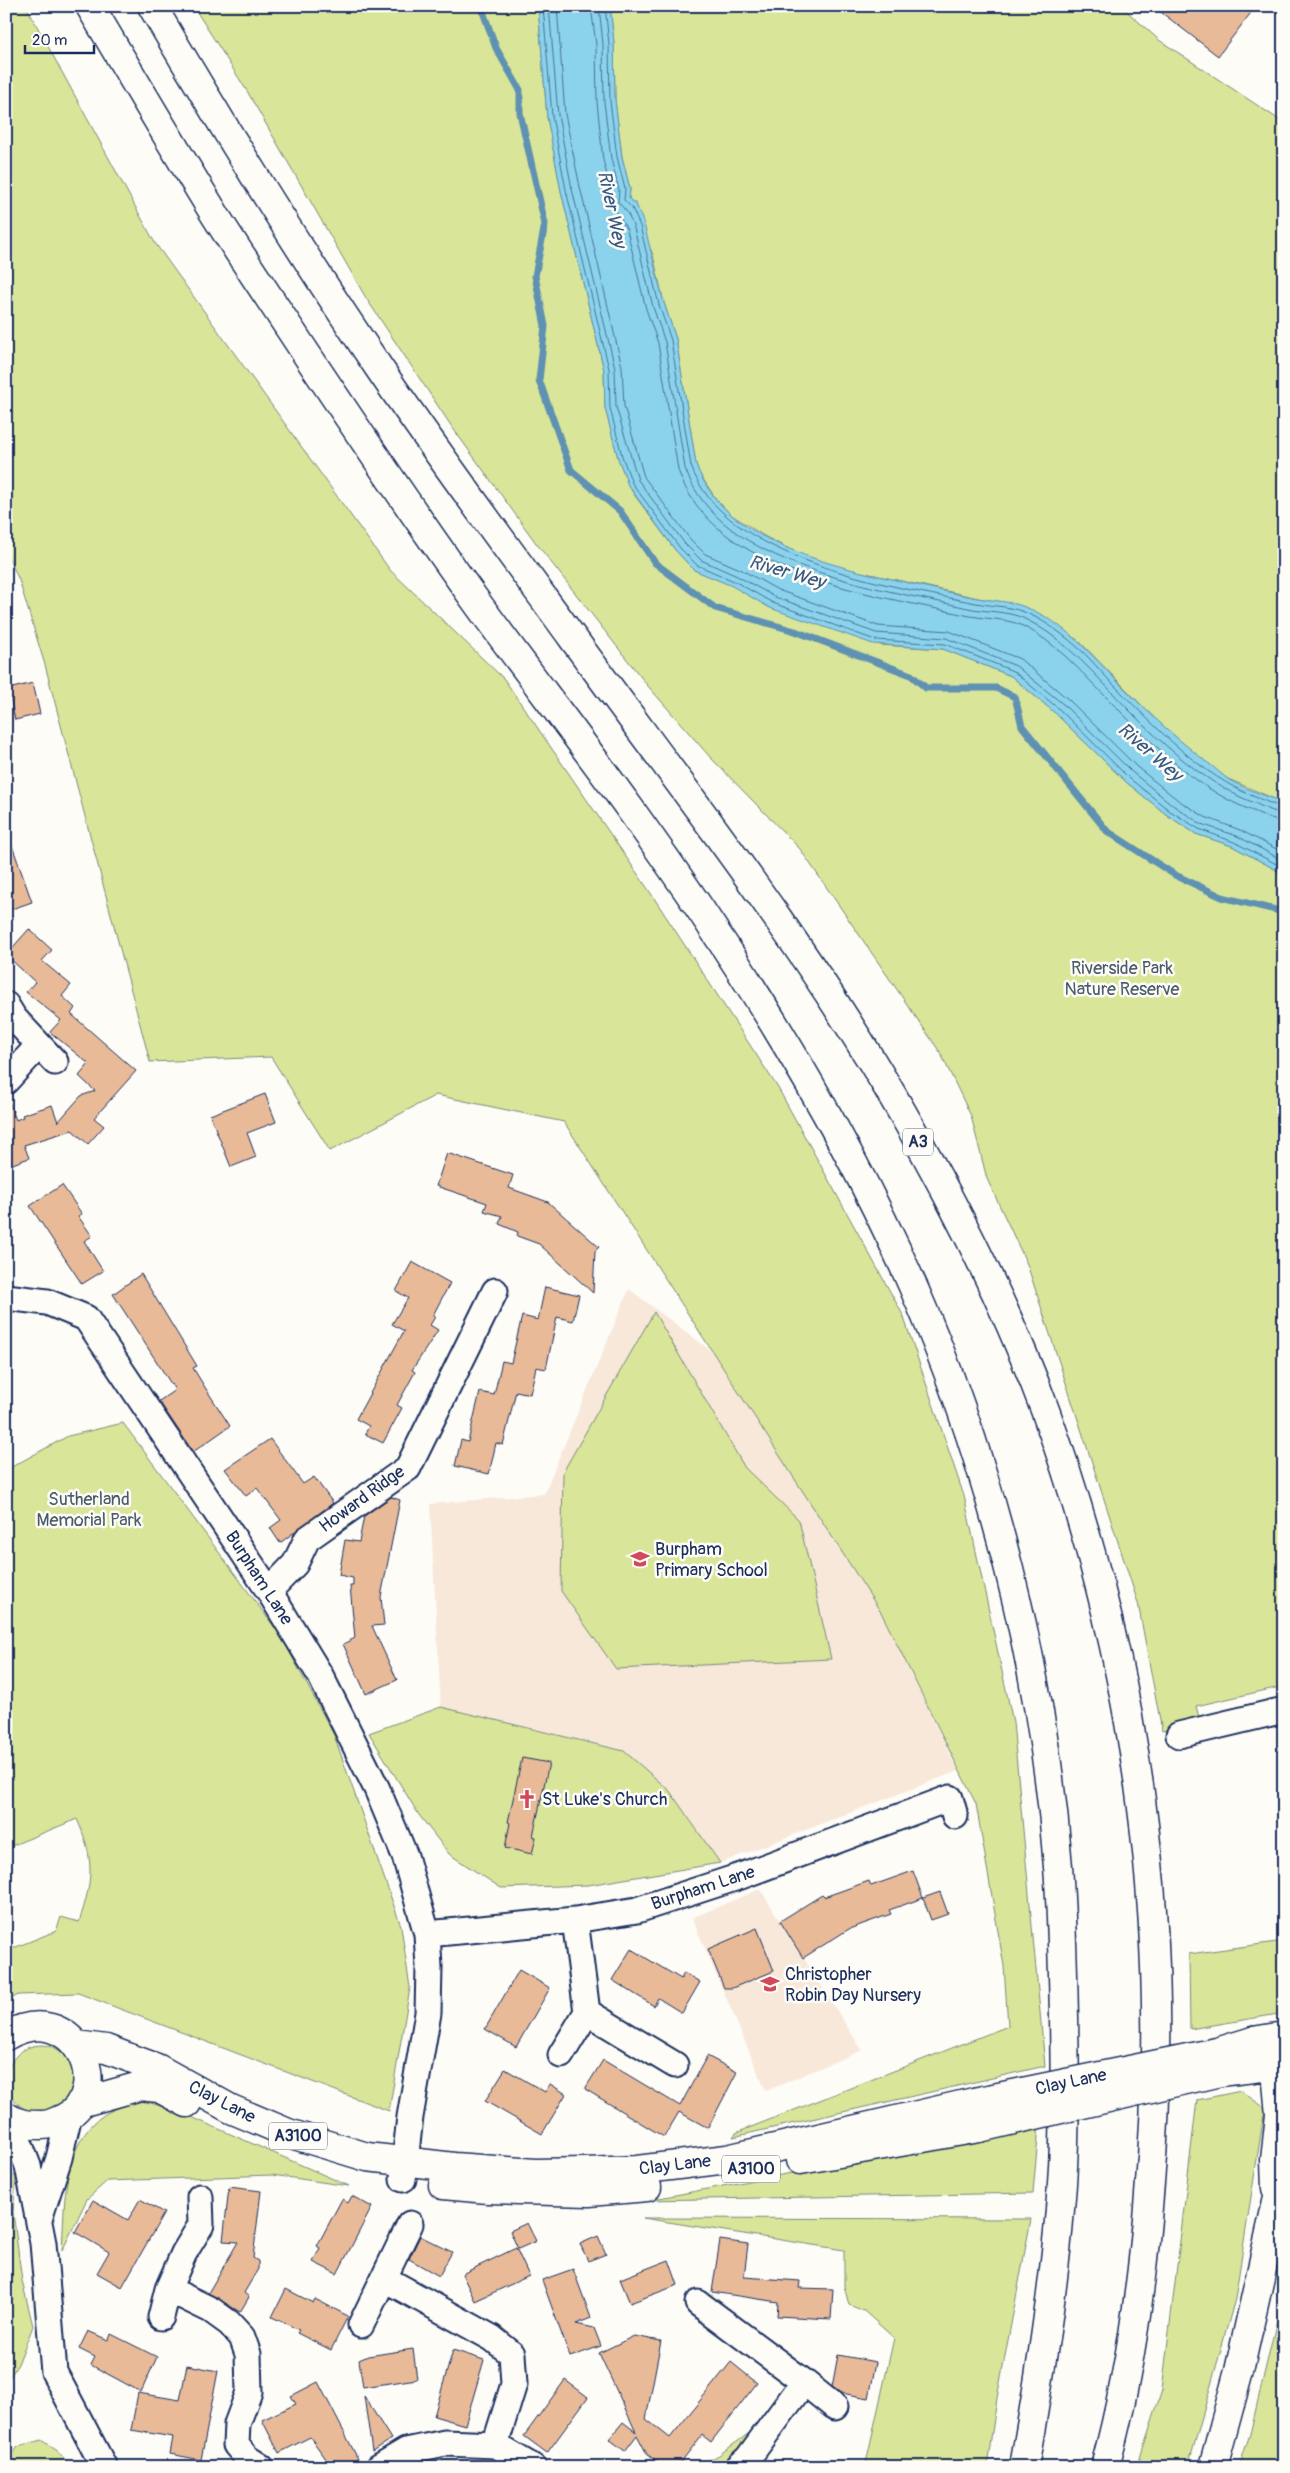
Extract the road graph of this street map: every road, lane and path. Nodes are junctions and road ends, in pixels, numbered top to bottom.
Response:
1 (90, 6) edge
2 (152, 6) edge
3 (6, 1005) edge
4 (6, 1082) edge
5 (495, 1292) dead end
6 (6, 1297) edge
7 (269, 1591) junction
8 (1284, 1710) edge
9 (1179, 1735) dead end
10 (955, 1816) dead end
11 (575, 1920) junction
12 (427, 1934) junction
13 (587, 2012) junction
14 (6, 2036) edge
15 (1284, 2036) edge
16 (1253, 2041) junction
17 (76, 2045) junction
18 (561, 2055) dead end
19 (1218, 2062) junction
20 (1277, 2064) edge
21 (675, 2065) dead end
22 (75, 2109) junction
23 (8, 2118) edge
24 (404, 2170) junction
25 (1280, 2182) edge
26 (200, 2197) dead end
27 (39, 2222) junction
28 (410, 2224) dead end
29 (384, 2279) junction
30 (168, 2289) junction
31 (698, 2303) dead end
32 (161, 2317) dead end
33 (361, 2325) dead end
34 (804, 2382) junction
35 (835, 2407) dead end
36 (495, 2445) junction
37 (104, 2467) edge
38 (261, 2467) edge
39 (379, 2467) edge
40 (533, 2467) edge
41 (738, 2467) edge
42 (1024, 2467) edge
43 (1105, 2467) edge
44 (1213, 2467) edge

1 - 42 main road
2 - 43 main road, A3
3 - 4 street
5 - 7 street, Howard Ridge
6 - 7 street, Burpham Lane
7 - 12 street, Burpham Lane
8 - 9 street
10 - 11 street, Burpham Lane
11 - 12 street, Burpham Lane
11 - 13 street
12 - 24 street, Burpham Lane
13 - 18 street
13 - 21 street
14 - 17 main road, Clay Lane / A3100
15 - 16 main road, Clay Lane
16 - 19 main road, Clay Lane / A3100
16 - 20 main road
17 - 22 main road
17 - 24 main road, Clay Lane / A3100
19 - 20 main road, Clay Lane / A3100
19 - 24 main road, Clay Lane / A3100, bridge
20 - 25 main road
22 - 23 main road, Clay Lane / A3100
22 - 24 main road, Clay Lane / A3100
22 - 27 street
23 - 27 street
25 - 44 main road
26 - 30 street
27 - 37 street
28 - 29 street
29 - 33 street
29 - 36 street
30 - 32 street
30 - 38 street
31 - 34 street
34 - 35 street
34 - 41 street
36 - 39 street
36 - 40 street

